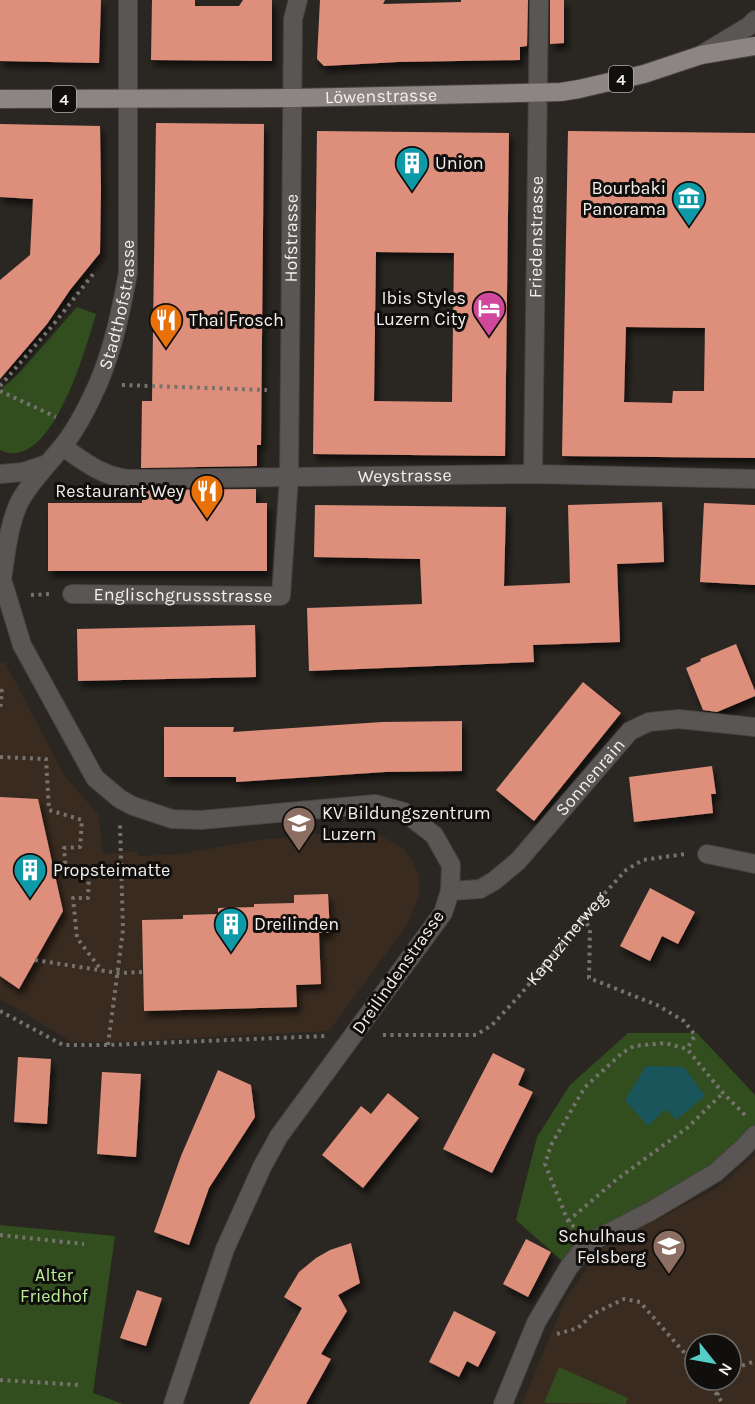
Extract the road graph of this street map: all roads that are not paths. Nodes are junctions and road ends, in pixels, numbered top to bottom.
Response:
1 (128, 0) edge
2 (297, 0) edge
3 (539, 0) edge
4 (755, 20) edge
5 (755, 46) edge
6 (700, 55) junction
7 (538, 93) junction
8 (292, 98) junction
9 (0, 99) edge
10 (128, 99) junction
11 (63, 447) junction
12 (47, 464) junction
13 (0, 474) edge
14 (533, 474) junction
15 (289, 477) junction
16 (755, 479) edge
17 (3, 582) edge
18 (72, 594) road end
19 (755, 727) edge
20 (707, 854) road end
21 (755, 864) edge
22 (450, 891) junction
23 (755, 1135) edge
24 (173, 1404) edge
25 (503, 1404) edge

1 - 10 street, Stadthofstrasse
2 - 8 street, Hofstrasse
3 - 7 street, Friedenstrasse
4 - 6 street
5 - 6 main road, Löwenstrasse / 4
6 - 7 main road, Löwenstrasse / 4
7 - 8 main road, Löwenstrasse / 4
7 - 14 street, Friedenstrasse
8 - 10 main road, Löwenstrasse / 4
8 - 15 street, Hofstrasse
9 - 10 main road, Löwenstrasse / 4
10 - 11 street, Stadthofstrasse
11 - 12 street, Stadthofstrasse
11 - 15 street, Weystrasse
12 - 13 street
12 - 17 street, Stadthofstrasse
14 - 15 street, Weystrasse
14 - 16 street, Weystrasse
15 - 18 street, Englischgrussstrasse
17 - 22 street, Dreilindenstrasse
19 - 22 street, Sonnenrain
20 - 21 street
22 - 24 street, Dreilindenstrasse
23 - 25 street

